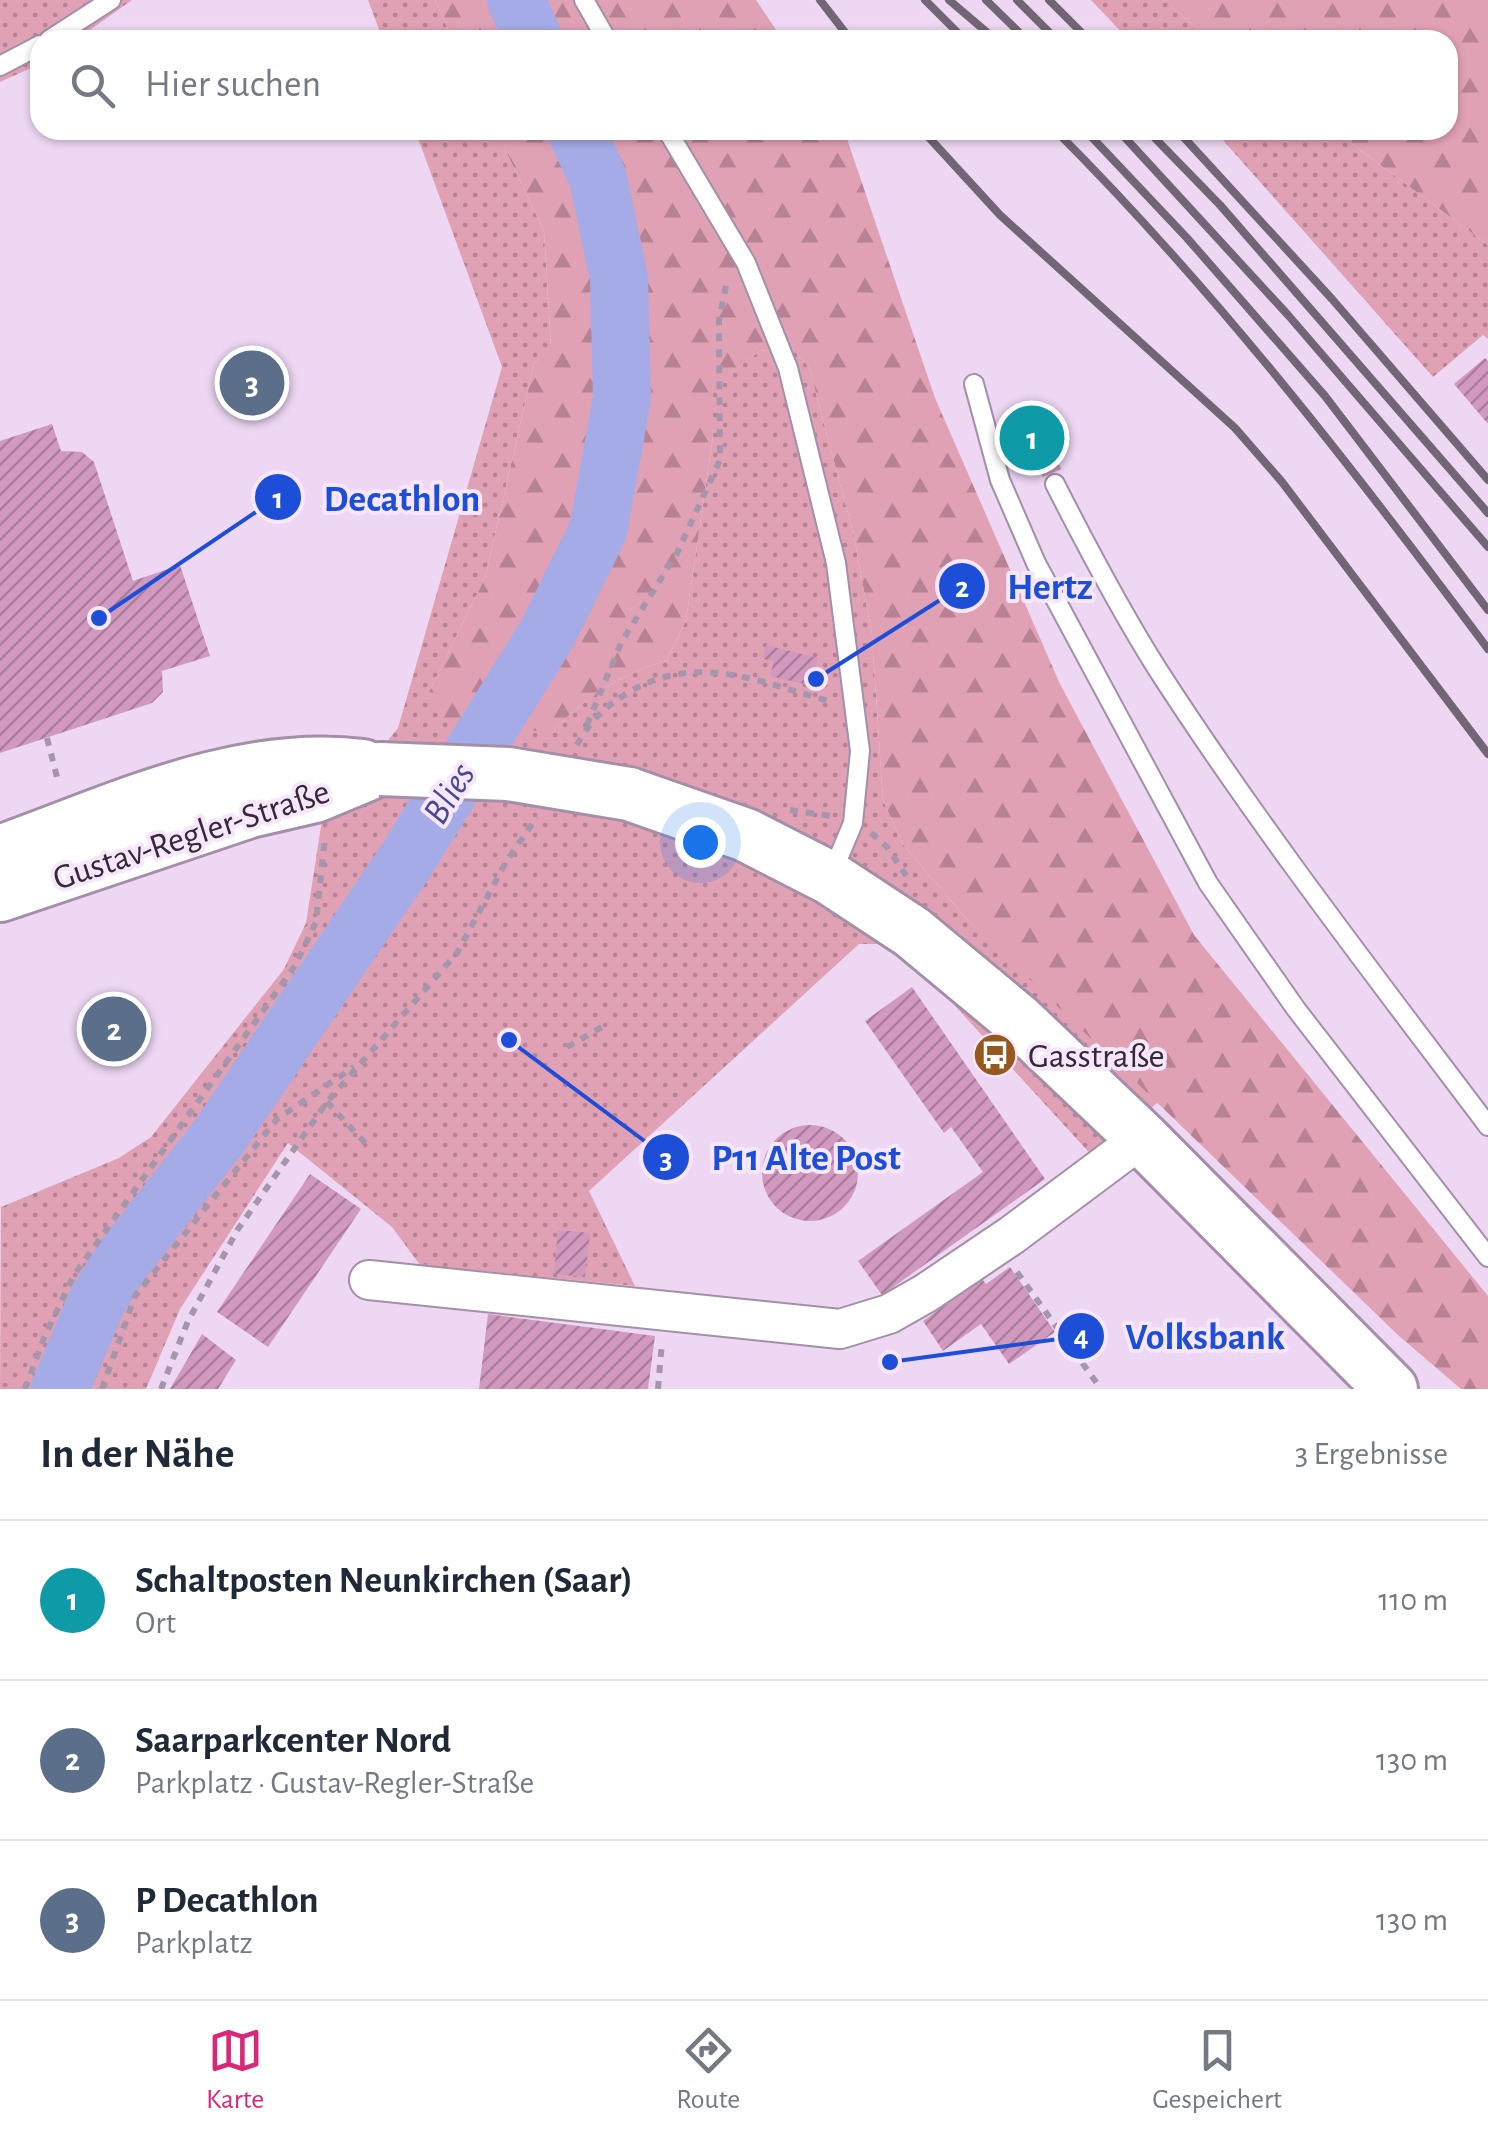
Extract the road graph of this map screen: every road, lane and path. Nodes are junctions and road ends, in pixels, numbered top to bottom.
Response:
1 (110, 0) edge
2 (584, 0) edge
3 (64, 30) edge
4 (600, 30) edge
5 (30, 50) edge
6 (0, 66) edge
7 (673, 140) edge
8 (735, 244) junction
9 (974, 384) dead end
10 (1055, 484) dead end
11 (857, 710) junction
12 (584, 731) junction
13 (47, 738) dead end
14 (576, 747) dead end
15 (380, 768) junction
16 (235, 772) junction
17 (58, 781) dead end
18 (328, 792) junction
19 (540, 814) dead end
20 (0, 828) edge
21 (0, 852) edge
22 (830, 878) junction
23 (0, 894) edge
24 (609, 1023) dead end
25 (566, 1047) dead end
26 (364, 1060) junction
27 (327, 1102) junction
28 (1488, 1126) edge
29 (1142, 1138) junction
30 (367, 1145) dead end
31 (998, 1245) junction
32 (1488, 1258) edge
33 (368, 1280) dead end
34 (665, 1311) junction
35 (1382, 1386) edge
36 (25, 1389) edge
37 (102, 1389) edge
38 (161, 1389) edge
39 (658, 1389) edge
40 (1100, 1389) edge

1 - 3 lane
2 - 4 lane
5 - 6 lane
7 - 8 lane
8 - 11 lane
8 - 12 path
9 - 32 lane
10 - 28 lane
11 - 12 path
11 - 22 lane
12 - 14 path
13 - 17 path
15 - 16 main road, Gustav-Regler-Straße
15 - 18 main road, Gustav-Regler-Straße
15 - 22 main road, Gustav-Regler-Straße, bridge
16 - 20 main road
16 - 21 main road, Gustav-Regler-Straße
18 - 23 main road, Gustav-Regler-Straße
18 - 36 path
19 - 26 path
22 - 29 main road, Gustav-Regler-Straße
24 - 25 path
26 - 27 path
26 - 37 path
27 - 30 path
27 - 38 path
29 - 31 street
29 - 35 main road, Gustav-Regler-Straße
31 - 34 street
31 - 40 path
33 - 34 street
34 - 39 path

